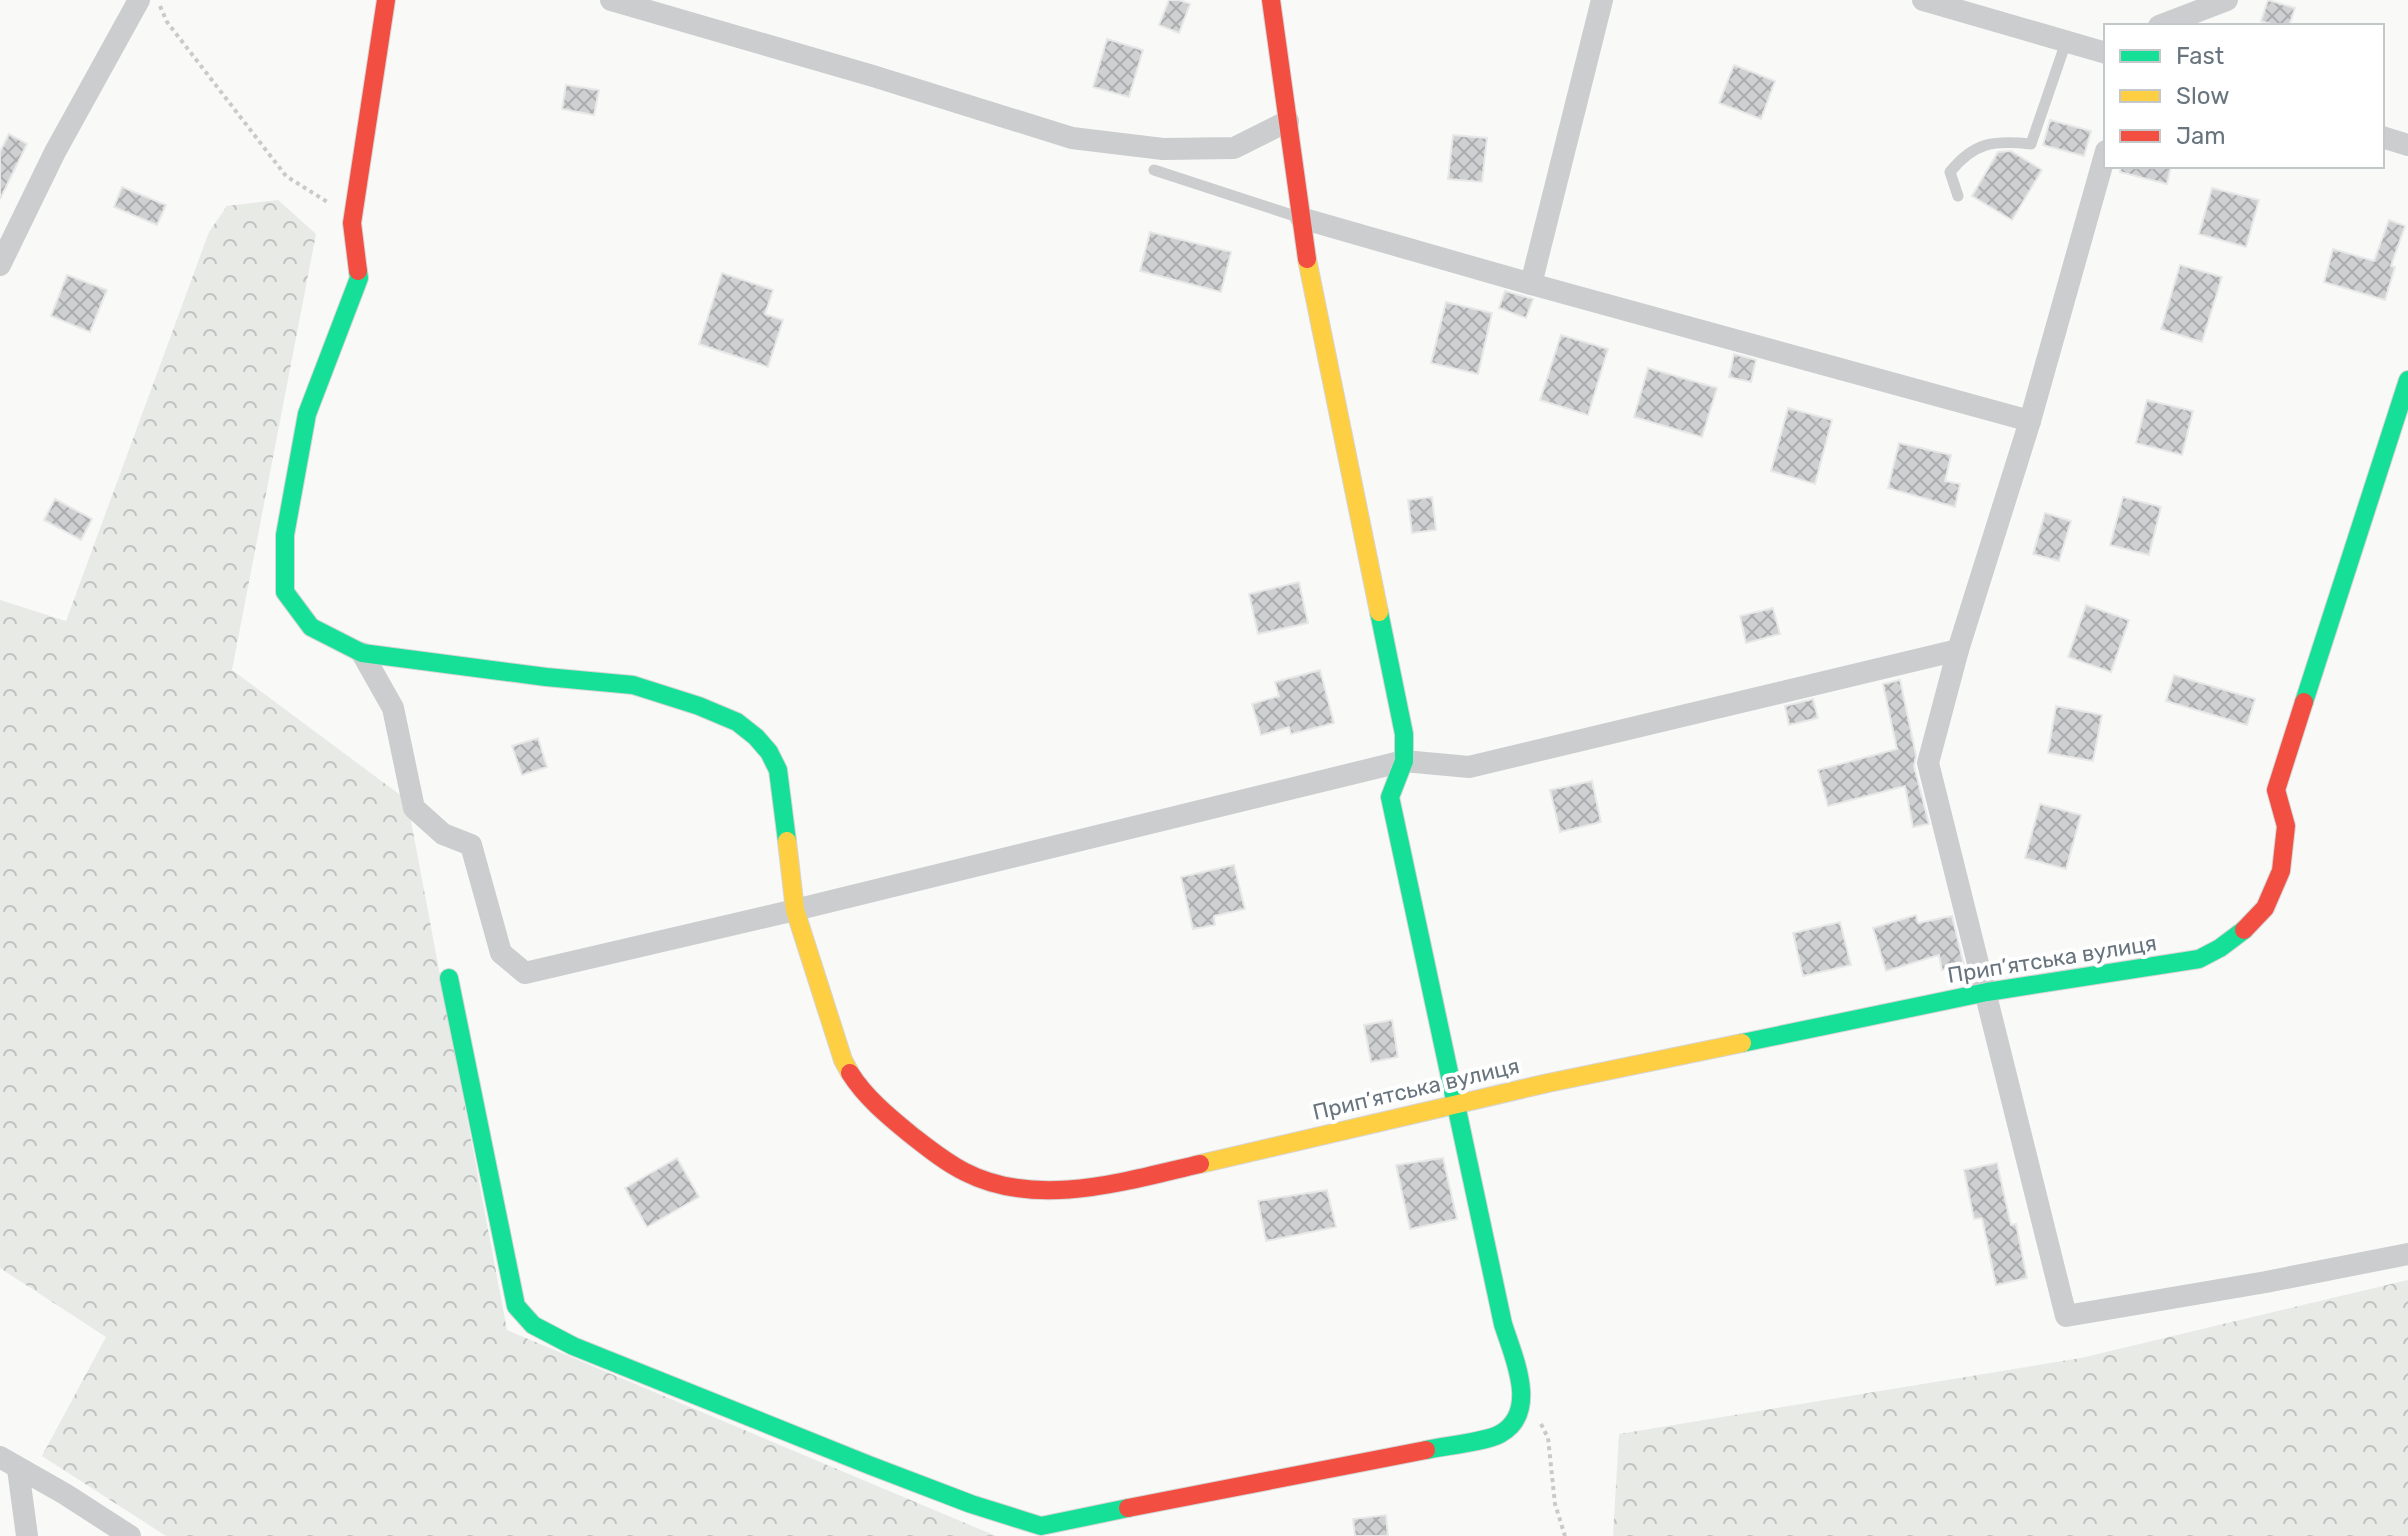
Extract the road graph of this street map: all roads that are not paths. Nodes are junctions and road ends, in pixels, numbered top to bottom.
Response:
1 (139, 0) edge
2 (386, 0) edge
3 (611, 0) edge
4 (1271, 0) edge
5 (1602, 0) edge
6 (1923, 0) edge
7 (2227, 0) edge
8 (2164, 24) edge
9 (2066, 42) junction
10 (2103, 50) edge
11 (1288, 121) junction
12 (2384, 138) edge
13 (2408, 145) edge
14 (2104, 158) edge
15 (1154, 170) dead end
16 (1958, 196) dead end
17 (1301, 218) junction
18 (0, 265) edge
19 (1531, 284) junction
20 (2408, 380) edge
21 (2030, 421) junction
22 (1958, 650) junction
23 (362, 653) junction
24 (1404, 761) junction
25 (795, 910) junction
26 (449, 978) dead end
27 (1987, 992) junction
28 (1454, 1104) junction
29 (2408, 1254) edge
30 (9, 1463) edge
31 (27, 1536) edge
32 (130, 1536) edge

1 - 18 street
2 - 23 street, Прип’ятська вулиця
3 - 11 street
4 - 11 street
5 - 19 street
6 - 9 street
7 - 8 street
9 - 10 street
9 - 16 lane
11 - 17 street
12 - 13 street
14 - 21 street
15 - 17 lane
17 - 19 street
17 - 24 street
19 - 21 street
20 - 27 street, Прип’ятська вулиця
21 - 22 street
22 - 24 street
22 - 27 street
23 - 25 street, Прип’ятська вулиця
23 - 25 street
24 - 25 street
24 - 28 street
25 - 28 street, Прип’ятська вулиця
26 - 28 street
27 - 28 street, Прип’ятська вулиця
27 - 29 street
30 - 31 street
30 - 32 street

